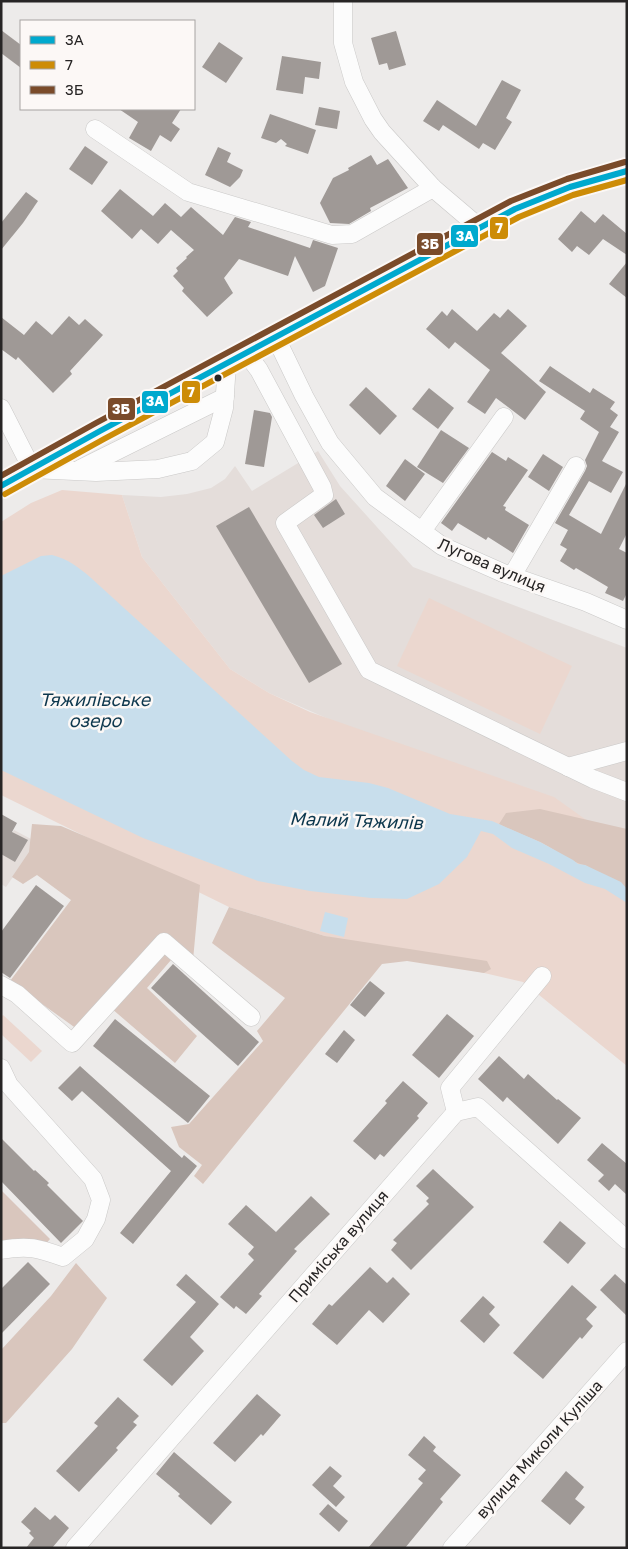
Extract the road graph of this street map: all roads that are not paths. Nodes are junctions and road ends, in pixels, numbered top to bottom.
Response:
1 (343, 1) edge
2 (96, 129) dead end
3 (627, 171) edge
4 (433, 188) junction
5 (480, 228) junction
6 (276, 338) junction
7 (247, 354) junction
8 (227, 364) junction
9 (225, 398) junction
10 (1, 408) edge
11 (504, 417) dead end
12 (576, 466) dead end
13 (32, 468) junction
14 (77, 471) junction
15 (1, 486) edge
16 (422, 531) junction
17 (512, 576) junction
18 (627, 620) edge
19 (627, 751) edge
20 (568, 767) junction
21 (627, 792) edge
22 (542, 976) dead end
23 (1, 985) edge
24 (251, 1017) dead end
25 (1, 1068) edge
26 (456, 1112) junction
27 (627, 1240) edge
28 (1, 1250) edge
29 (627, 1351) edge
30 (75, 1548) edge
31 (452, 1548) edge

1 - 4 street
2 - 4 street
3 - 5 main road
4 - 5 street
5 - 6 main road
6 - 7 main road
6 - 16 street, Лугова вулиця
7 - 8 main road
7 - 20 street
8 - 9 street
8 - 13 main road
9 - 14 street
9 - 14 street
10 - 13 street
11 - 16 street
12 - 17 street
13 - 14 street
13 - 15 main road
16 - 17 street, Лугова вулиця
17 - 18 street, Лугова вулиця
19 - 20 street
20 - 21 street
22 - 26 street
23 - 24 street
25 - 28 street
26 - 27 street
26 - 30 street, Приміська вулиця
29 - 31 street, вулиця Миколи Куліша

